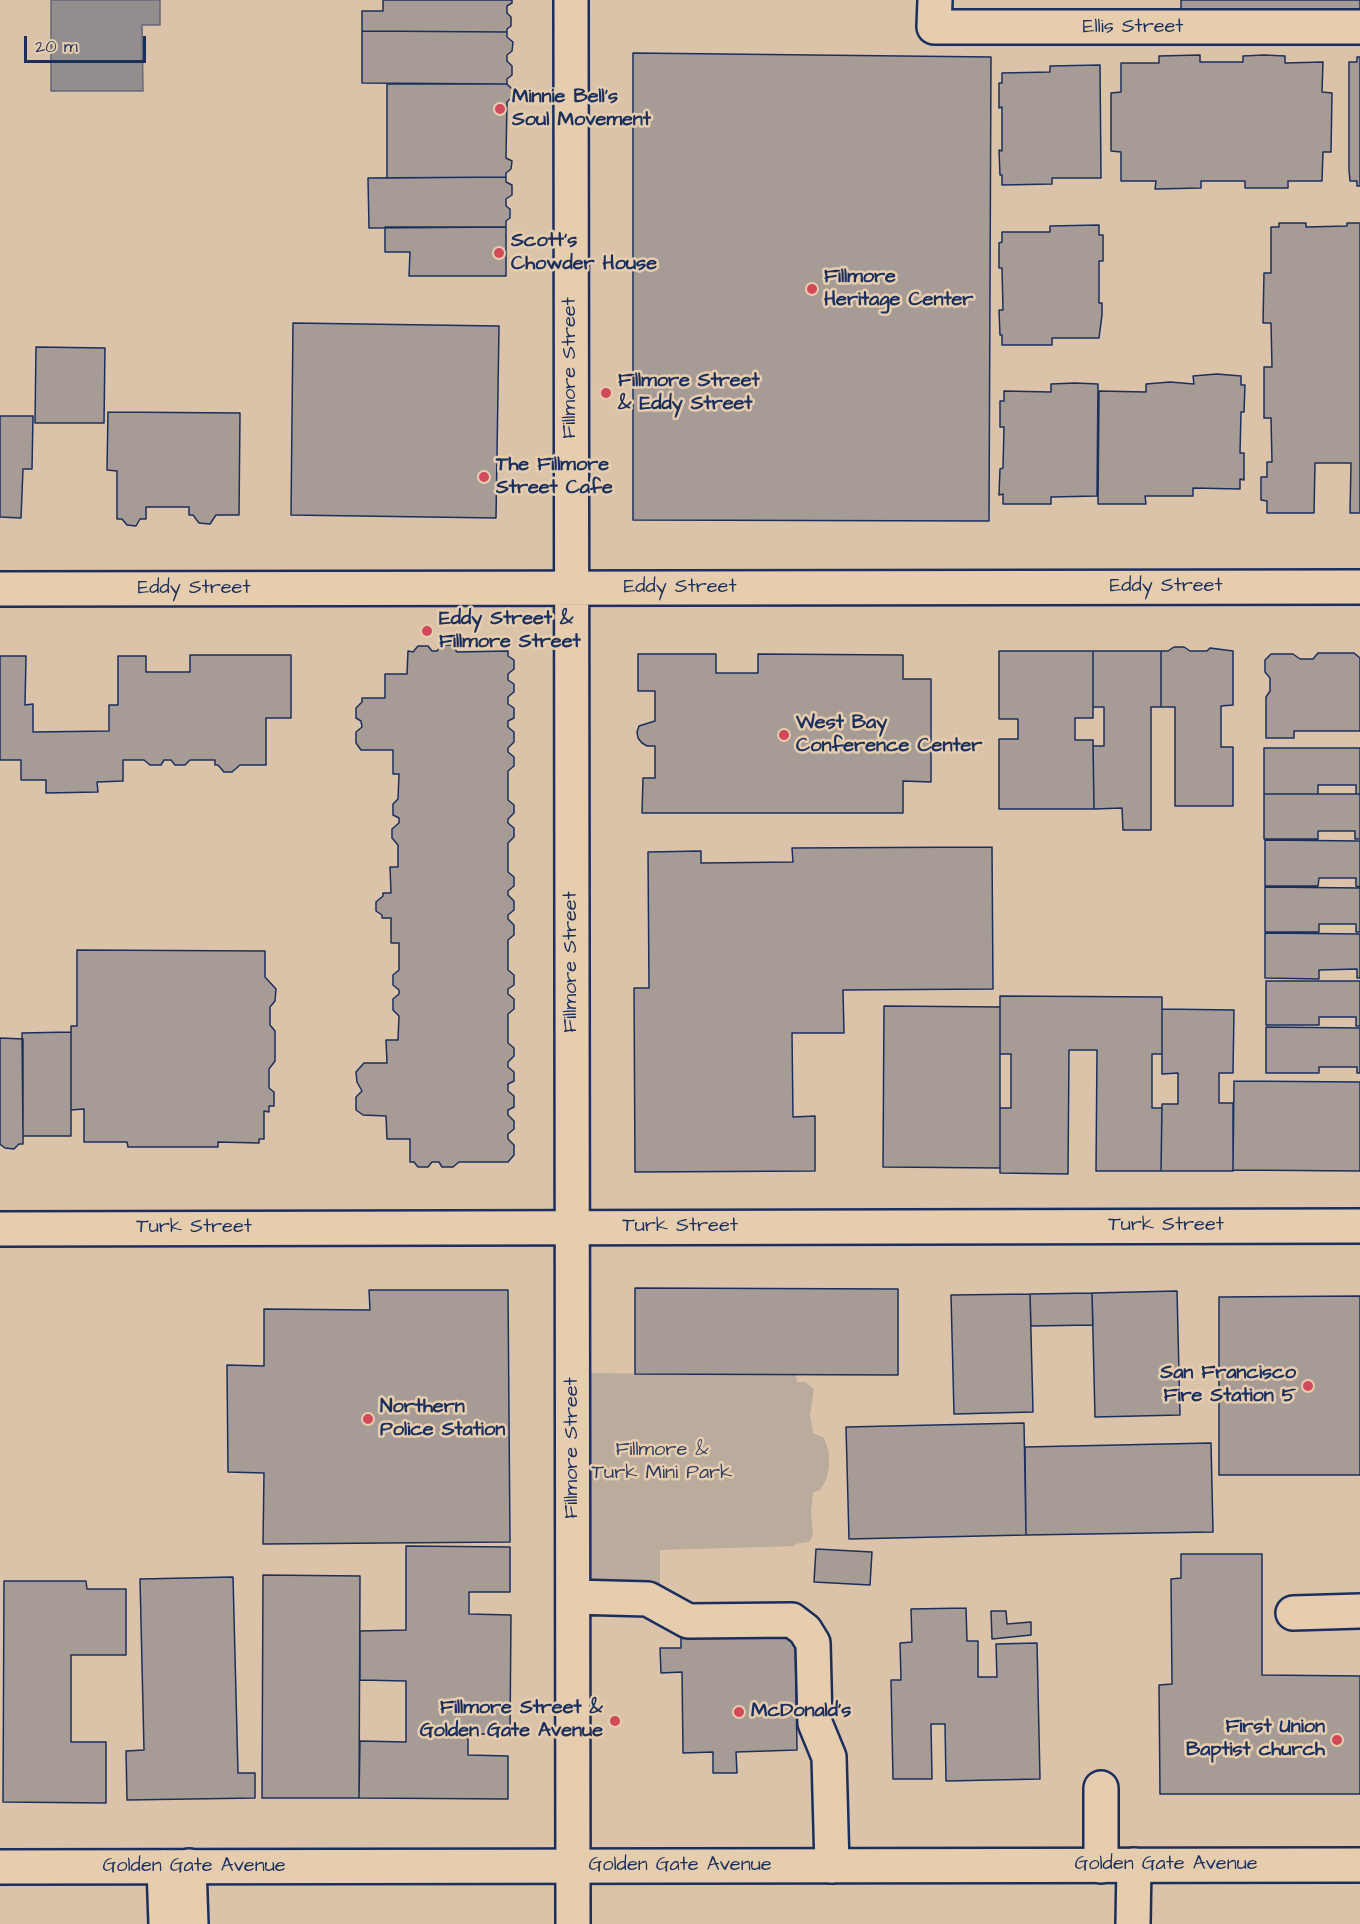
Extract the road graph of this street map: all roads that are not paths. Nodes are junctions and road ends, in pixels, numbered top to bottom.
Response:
1 (571, 0) edge
2 (935, 0) edge
3 (1360, 27) edge
4 (1360, 587) edge
5 (571, 588) junction
6 (0, 589) edge
7 (1360, 1226) edge
8 (573, 1227) junction
9 (0, 1228) edge
10 (573, 1597) junction
11 (1360, 1611) edge
12 (1293, 1612) dead end
13 (1101, 1788) dead end
14 (1134, 1865) junction
15 (1360, 1865) edge
16 (177, 1866) junction
17 (573, 1866) junction
18 (832, 1866) junction
19 (1101, 1866) junction
20 (0, 1867) edge
21 (166, 1924) edge
22 (191, 1924) edge
23 (573, 1924) edge
24 (1133, 1924) edge

1 - 5 street, Fillmore Street
2 - 3 street, Ellis Street
4 - 5 street, Eddy Street
5 - 6 street, Eddy Street
5 - 8 street, Fillmore Street
7 - 8 street, Turk Street
8 - 9 street, Turk Street
8 - 10 street, Fillmore Street
10 - 17 street, Fillmore Street
10 - 18 street
11 - 12 street
13 - 19 street
14 - 15 street, Golden Gate Avenue
14 - 19 street, Golden Gate Avenue
14 - 24 street
16 - 17 street, Golden Gate Avenue
16 - 20 street, Golden Gate Avenue
16 - 21 street
16 - 22 street
17 - 18 street, Golden Gate Avenue
17 - 23 street, Fillmore Street
18 - 19 street, Golden Gate Avenue

